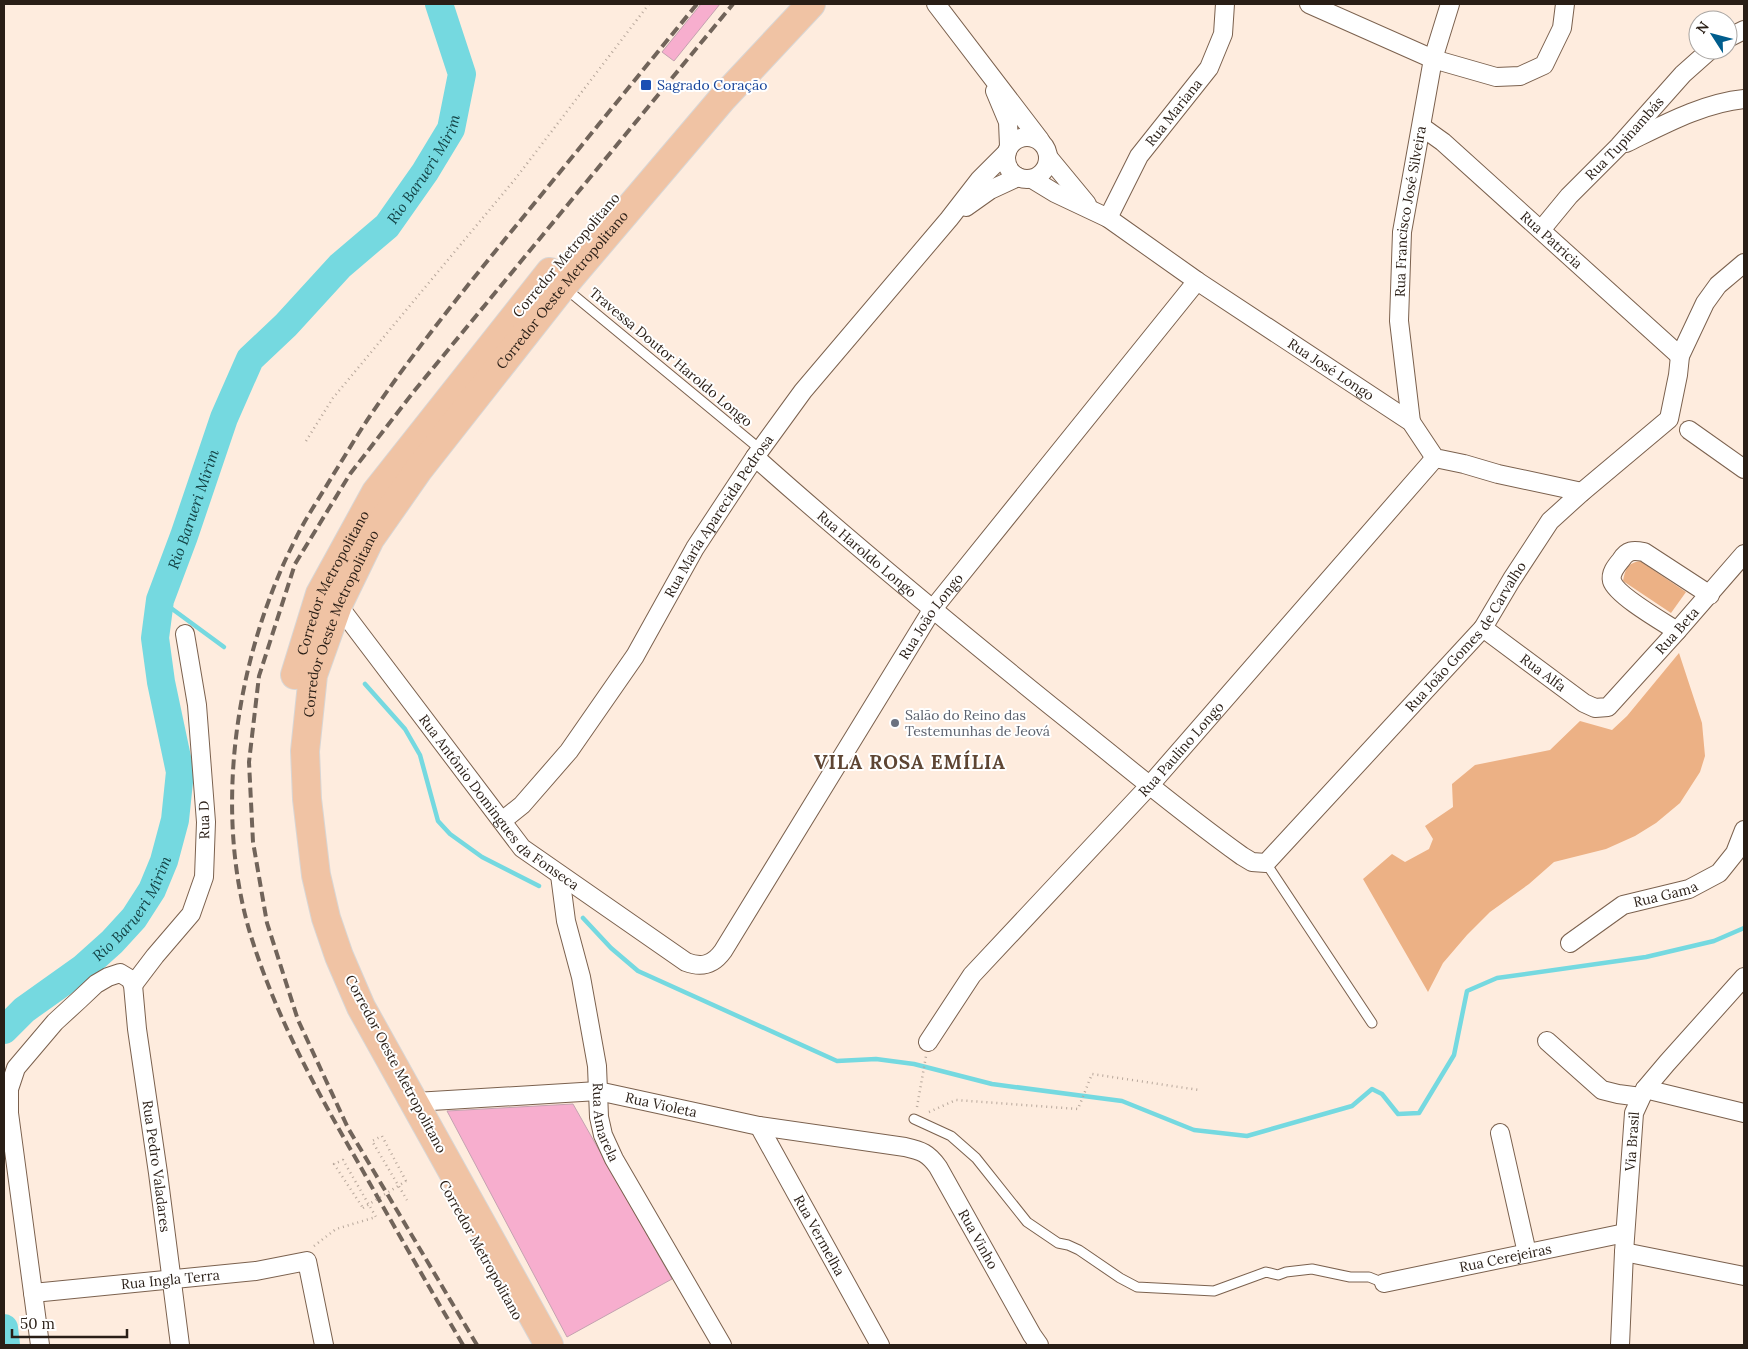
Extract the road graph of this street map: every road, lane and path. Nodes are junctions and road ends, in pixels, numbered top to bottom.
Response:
1 (649, 4) edge
2 (785, 4) edge
3 (811, 4) edge
4 (936, 4) edge
5 (1225, 4) edge
6 (1309, 4) edge
7 (1450, 4) edge
8 (1566, 4) edge
9 (1433, 59) junction
10 (1699, 60) edge
11 (988, 74) junction
12 (1744, 99) edge
13 (1422, 127) junction
14 (1040, 140) junction
15 (1619, 146) junction
16 (1008, 149) junction
17 (1049, 158) junction
18 (1025, 178) junction
19 (1090, 209) junction
20 (1108, 218) junction
21 (949, 219) junction
22 (1542, 230) junction
23 (1744, 263) edge
24 (1197, 281) junction
25 (563, 286) junction
26 (1680, 356) junction
27 (1411, 422) junction
28 (1689, 430) dead end
29 (306, 441) dead end
30 (758, 453) junction
31 (1435, 458) junction
32 (1744, 470) edge
33 (376, 492) junction
34 (1582, 492) junction
35 (1744, 554) edge
36 (1710, 594) junction
37 (338, 605) junction
38 (932, 610) junction
39 (1483, 628) junction
40 (1677, 631) junction
41 (185, 634) dead end
42 (1608, 706) joint
43 (1150, 785) junction
44 (502, 820) junction
45 (1744, 830) edge
46 (1266, 863) junction
47 (560, 875) junction
48 (1570, 942) dead end
49 (694, 965) joint
50 (1744, 977) edge
51 (134, 985) junction
52 (1372, 1023) dead end
53 (1547, 1040) dead end
54 (928, 1042) joint
55 (921, 1086) dead end
56 (1199, 1090) dead end
57 (598, 1091) junction
58 (1643, 1093) junction
59 (415, 1102) junction
60 (1744, 1113) edge
61 (914, 1119) joint
62 (759, 1126) junction
63 (1500, 1133) dead end
64 (905, 1147) joint
65 (407, 1200) dead end
66 (1625, 1233) junction
67 (1624, 1252) junction
68 (1527, 1253) junction
69 (307, 1261) junction
70 (1744, 1276) edge
71 (171, 1280) junction
72 (1384, 1283) joint
73 (33, 1293) junction
74 (40, 1345) edge
75 (180, 1345) edge
76 (324, 1345) edge
77 (535, 1345) edge
78 (549, 1345) edge
79 (722, 1345) edge
80 (880, 1345) edge
81 (1039, 1345) edge
82 (1620, 1345) edge

1 - 29 path
2 - 33 main road, Corredor Metropolitano
3 - 25 main road, Corredor Oeste Metropolitano
4 - 11 street, Rua José Longo
5 - 20 street, Rua Mariana
6 - 9 street
7 - 9 street, Rua Francisco José Silveira
8 - 9 street
9 - 13 street, Rua Francisco José Silveira
10 - 15 street, Rua Tupinambás
11 - 14 street, Rua José Longo
11 - 16 street, Rua José Longo
12 - 15 street
13 - 22 street, Rua Patricia
13 - 27 street, Rua Francisco José Silveira
14 - 16 street
14 - 17 street, Rua José Longo
15 - 22 street, Rua Tupinambás
16 - 18 street, Rua José Longo
16 - 21 street, Rua Maria Aparecida Pedrosa
17 - 18 street
17 - 19 street, Rua José Longo
18 - 19 street, Rua José Longo
18 - 21 street, Rua Maria Aparecida Pedrosa
19 - 20 street, Rua José Longo
20 - 24 street, Rua José Longo
21 - 30 street, Rua Maria Aparecida Pedrosa
22 - 26 street, Rua Patricia
23 - 26 street
24 - 27 street, Rua José Longo
24 - 38 street, Rua João Longo
25 - 30 lane, Travessa Doutor Haroldo Longo
25 - 37 main road, Corredor Oeste Metropolitano
26 - 34 street, Rua João Gomes de Carvalho
27 - 31 street, Rua José Longo
28 - 32 street
30 - 38 street, Rua Haroldo Longo
30 - 44 street, Rua Maria Aparecida Pedrosa
31 - 34 street
31 - 43 street, Rua Paulino Longo
33 - 37 main road
33 - 77 main road, Corredor Metropolitano
34 - 39 street, Rua João Gomes de Carvalho
35 - 36 street, Rua Beta
36 - 40 street, Rua Beta
36 - 40 street
37 - 44 street, Rua Antônio Domingues da Fonseca
37 - 59 main road, Corredor Oeste Metropolitano
38 - 43 street, Rua Haroldo Longo
38 - 49 street, Rua João Longo
39 - 42 street, Rua Alfa
39 - 46 street, Rua João Gomes de Carvalho
40 - 42 street, Rua Beta
41 - 51 street, Rua D
43 - 46 street, Rua Haroldo Longo
43 - 54 street, Rua Paulino Longo
44 - 47 street, Rua Antônio Domingues da Fonseca
45 - 48 street, Rua Gama
46 - 52 lane
47 - 49 street, Rua Antônio Domingues da Fonseca
47 - 57 street, Rua Amarela
50 - 58 street, Via Brasil
51 - 71 street, Rua Pedro Valadares
51 - 73 street
53 - 58 street
54 - 55 path
56 - 61 path
57 - 59 street, Rua Violeta
57 - 62 street, Rua Violeta
57 - 79 street, Rua Amarela
58 - 60 street
58 - 66 street, Via Brasil
59 - 78 main road, Corredor Oeste Metropolitano
61 - 72 lane
62 - 64 street, Rua Violeta
62 - 80 street, Rua Vermelha
63 - 68 street
64 - 81 street, Rua Vinho
65 - 69 path, bridge
66 - 67 street, Via Brasil
66 - 68 street, Rua Cerejeiras
67 - 70 street
67 - 82 street, Via Brasil
68 - 72 street, Rua Cerejeiras
69 - 71 street, Rua Ingla Terra
69 - 76 street
71 - 73 street, Rua Ingla Terra
71 - 75 street, Rua Pedro Valadares
73 - 74 street

